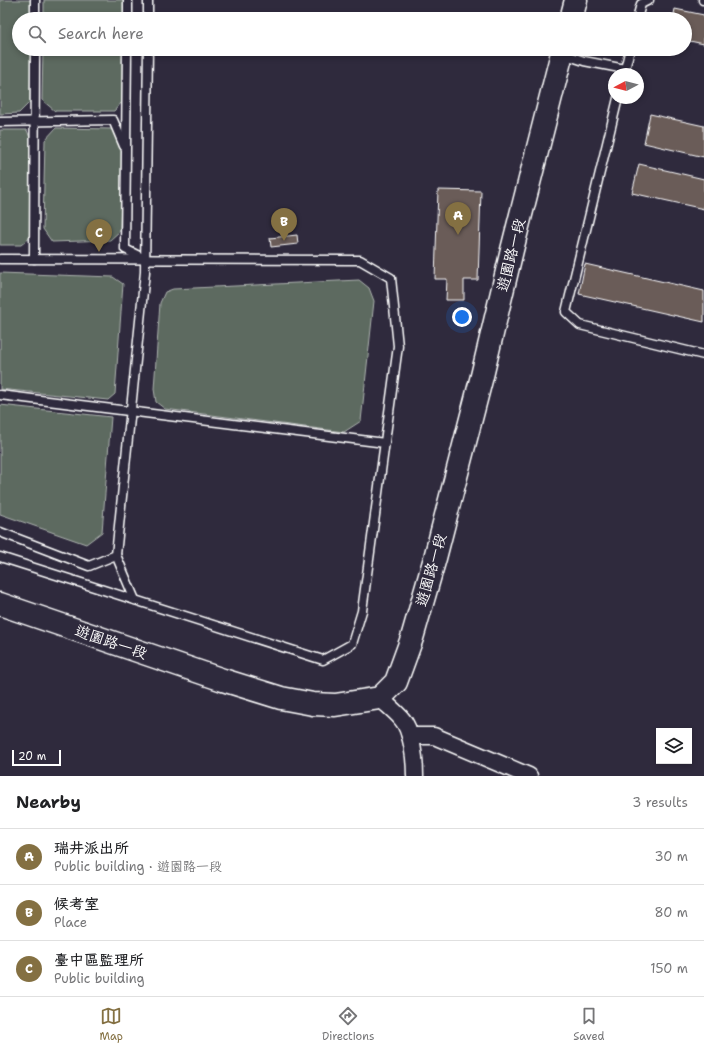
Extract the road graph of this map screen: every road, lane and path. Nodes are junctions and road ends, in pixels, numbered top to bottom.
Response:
1 (35, 0) edge
2 (128, 0) edge
3 (148, 0) edge
4 (576, 0) edge
5 (649, 0) edge
6 (35, 12) edge
7 (128, 12) edge
8 (148, 12) edge
9 (573, 12) edge
10 (639, 12) edge
11 (35, 56) edge
12 (127, 56) edge
13 (148, 56) edge
14 (561, 56) edge
15 (572, 56) edge
16 (628, 56) edge
17 (612, 68) edge
18 (625, 68) edge
19 (617, 104) edge
20 (35, 121) junction
21 (0, 122) edge
22 (126, 150) junction
23 (0, 259) edge
24 (34, 259) junction
25 (145, 259) junction
26 (704, 355) edge
27 (0, 396) edge
28 (131, 412) junction
29 (385, 443) junction
30 (0, 532) edge
31 (116, 555) junction
32 (0, 557) edge
33 (135, 600) junction
34 (0, 604) edge
35 (380, 698) junction
36 (410, 736) junction
37 (415, 776) edge
38 (529, 776) edge

1 - 6 lane
2 - 7 lane
3 - 8 lane
4 - 9 street
5 - 10 lane
11 - 20 lane
12 - 22 lane
13 - 25 lane
14 - 35 street, 遊園路一段
15 - 17 lane
16 - 18 lane
19 - 26 lane
20 - 21 lane
20 - 22 lane
20 - 24 lane
22 - 25 lane
23 - 24 lane
24 - 25 lane
25 - 28 lane
25 - 29 lane
27 - 28 lane
28 - 29 lane
28 - 31 lane
29 - 33 lane
30 - 31 lane
31 - 33 lane
32 - 33 lane
34 - 35 street, 遊園路一段
35 - 36 street
36 - 37 street
36 - 38 street

